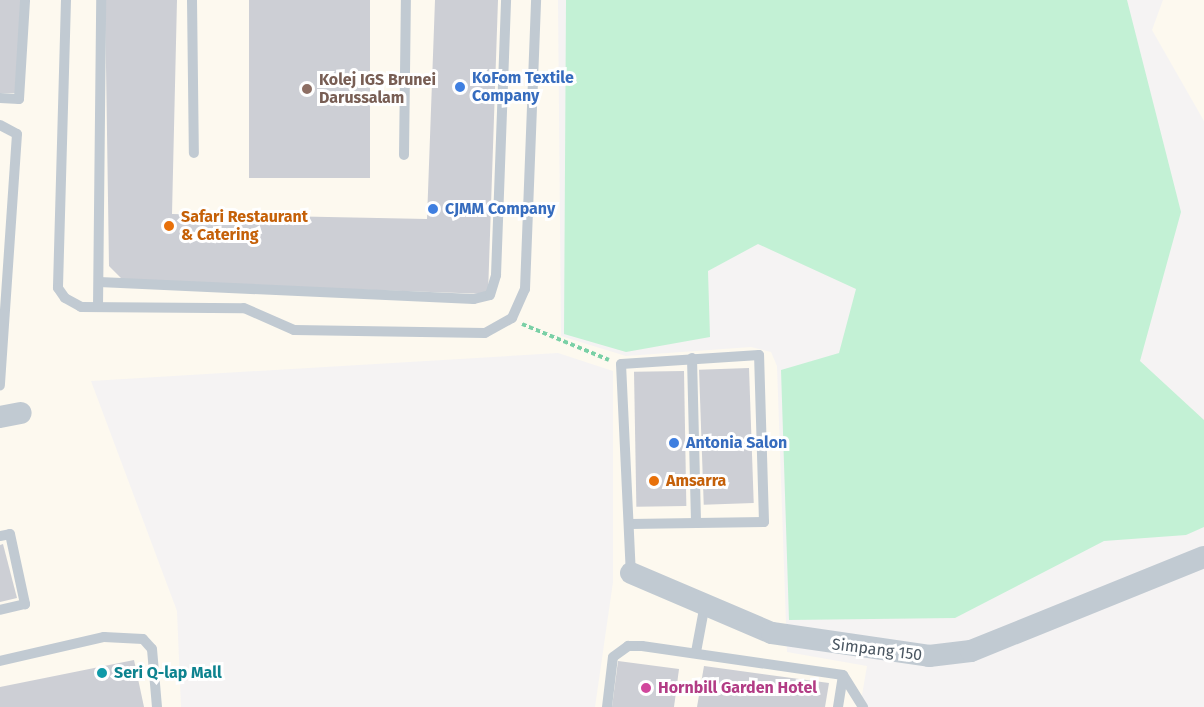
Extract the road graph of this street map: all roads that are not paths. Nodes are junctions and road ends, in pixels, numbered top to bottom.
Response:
1 (25, 0) edge
2 (66, 0) edge
3 (101, 0) edge
4 (192, 0) edge
5 (406, 0) edge
6 (506, 0) edge
7 (536, 0) edge
8 (0, 98) edge
9 (0, 124) edge
10 (194, 153) dead end
11 (404, 155) dead end
12 (99, 282) junction
13 (98, 307) junction
14 (692, 358) junction
15 (0, 385) edge
16 (696, 522) junction
17 (630, 524) junction
18 (0, 536) edge
19 (1204, 557) edge
20 (631, 573) joint
21 (705, 604) junction
22 (0, 610) edge
23 (696, 652) junction
24 (0, 661) edge
25 (843, 675) junction
26 (157, 707) edge
27 (607, 707) edge
28 (838, 707) edge
29 (863, 707) edge

1 - 8 lane
2 - 13 lane
3 - 12 lane
4 - 10 lane
5 - 11 lane
6 - 12 lane
7 - 13 lane
9 - 15 lane
12 - 13 lane
14 - 16 lane
14 - 16 lane
14 - 17 lane, Simpang 150
16 - 17 lane
17 - 20 lane, Simpang 150
18 - 22 lane
19 - 21 street, Simpang 150
20 - 21 street, Simpang 150
21 - 23 lane
23 - 25 lane
23 - 27 lane
24 - 26 lane
25 - 28 lane
25 - 29 lane

